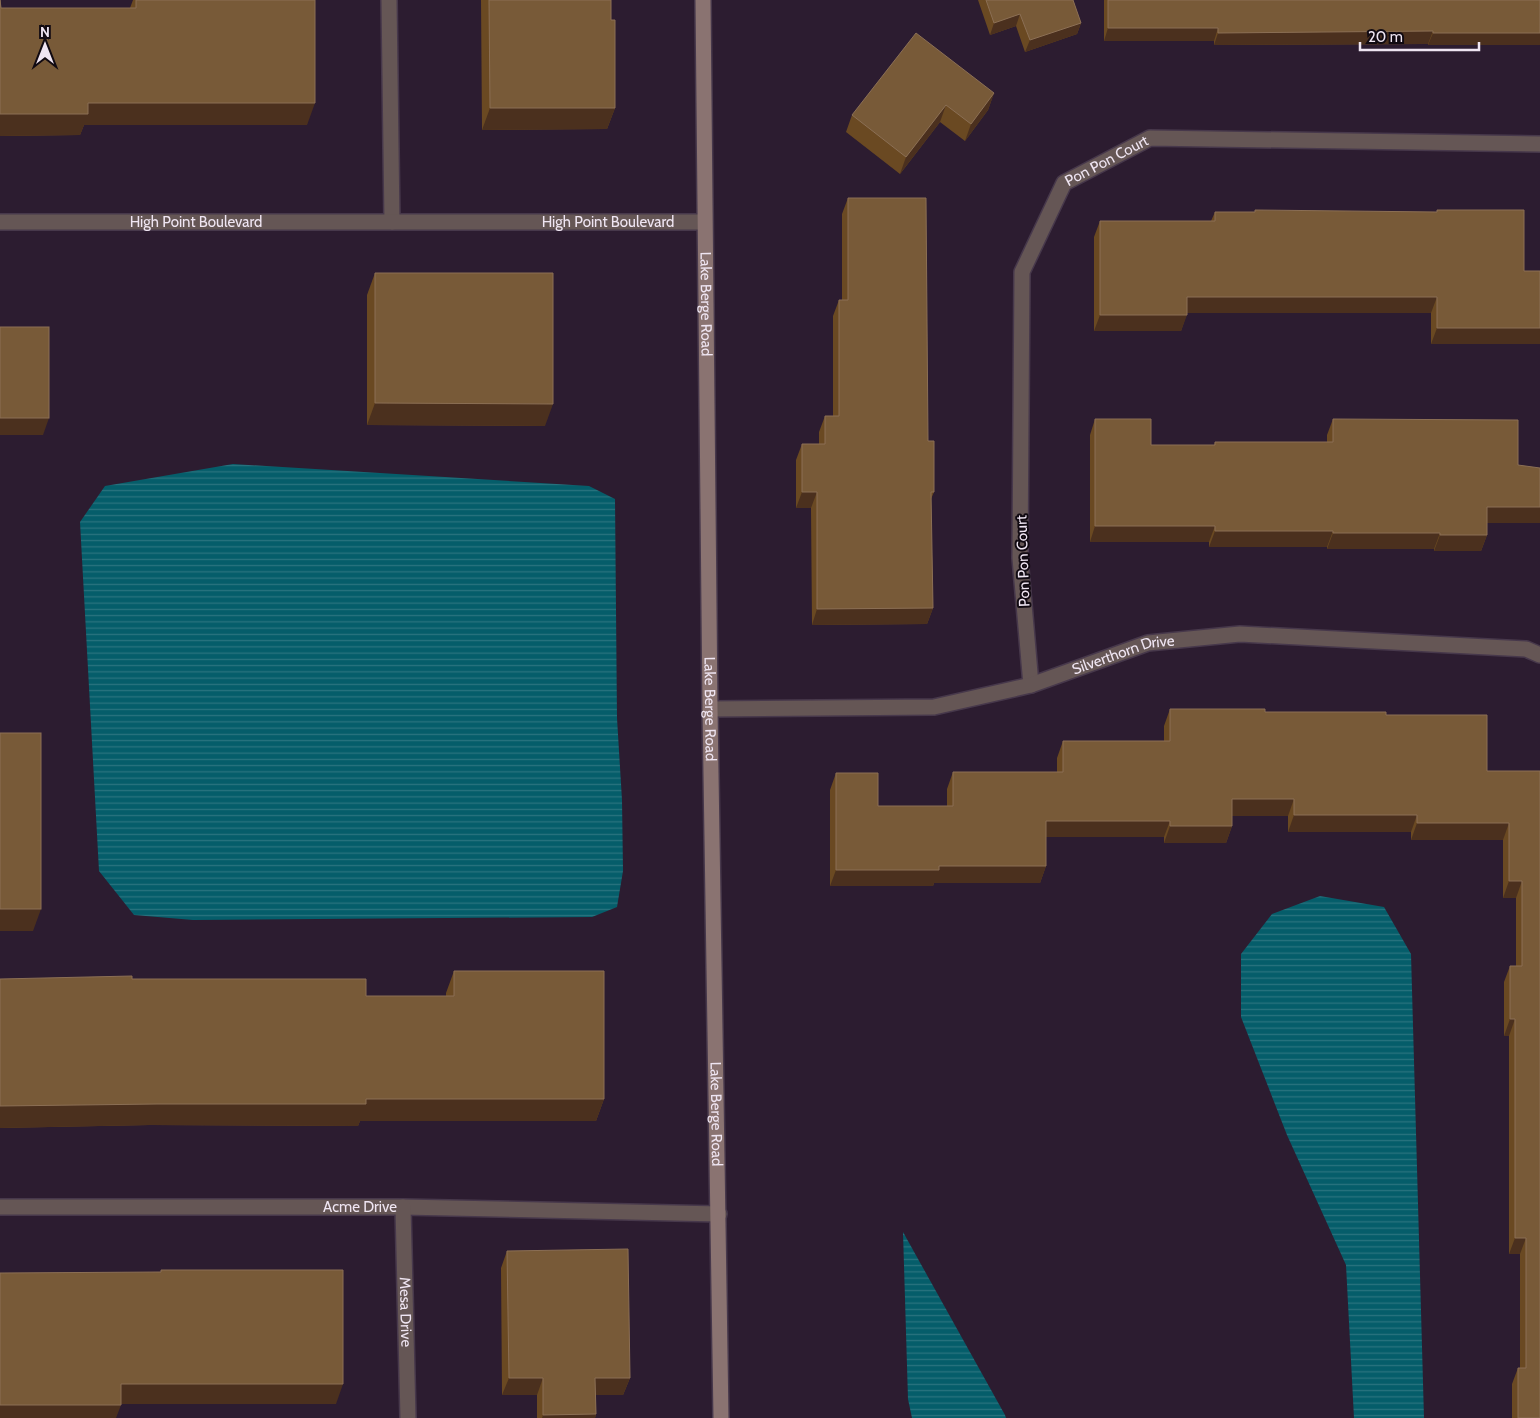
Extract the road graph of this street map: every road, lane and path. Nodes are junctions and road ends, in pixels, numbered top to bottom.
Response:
1 (390, 0) edge
2 (703, 0) edge
3 (1540, 144) edge
4 (0, 222) edge
5 (392, 222) junction
6 (704, 222) junction
7 (1540, 655) edge
8 (1031, 685) junction
9 (710, 709) junction
10 (0, 1207) edge
11 (403, 1207) junction
12 (719, 1214) junction
13 (408, 1418) edge
14 (721, 1418) edge

1 - 5 street
2 - 6 street, Lake Berge Road
3 - 8 street, Pon Pon Court
4 - 5 street, High Point Boulevard
5 - 6 street, High Point Boulevard
6 - 9 street, Lake Berge Road
7 - 8 street, Silverthorn Drive
8 - 9 street, Silverthorn Drive
9 - 12 street, Lake Berge Road
10 - 11 street, Acme Drive
11 - 12 street, Acme Drive
11 - 13 street, Mesa Drive
12 - 14 street, Lake Berge Road

